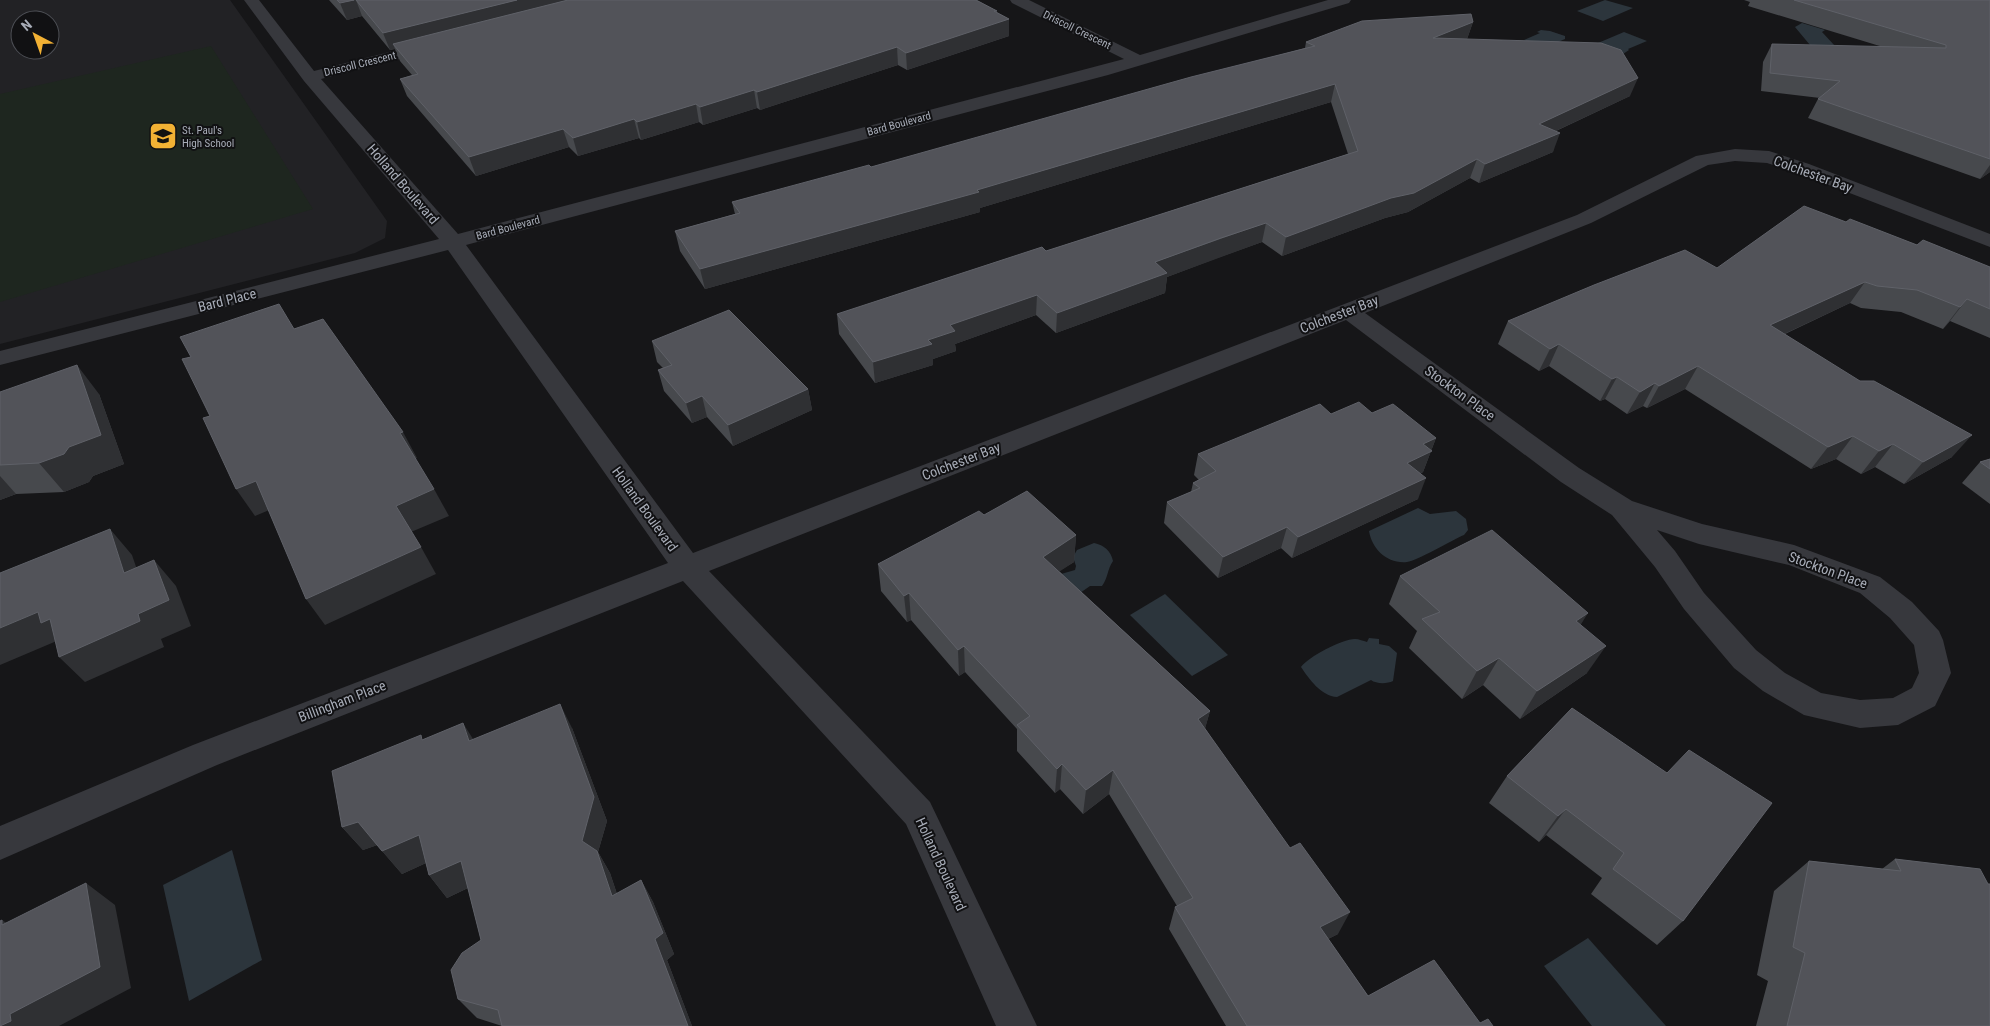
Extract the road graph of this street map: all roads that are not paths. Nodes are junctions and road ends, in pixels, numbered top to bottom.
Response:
1 (251, 0) edge
2 (1017, 0) edge
3 (1344, 0) edge
4 (452, 41) edge
5 (1138, 60) junction
6 (310, 77) junction
7 (1990, 241) edge
8 (453, 242) junction
9 (1348, 311) junction
10 (0, 358) edge
11 (1622, 508) junction
12 (687, 567) junction
13 (0, 843) edge
14 (1016, 1026) edge

1 - 6 street, Holland Boulevard
2 - 5 street, Driscoll Crescent
3 - 5 street, Bard Boulevard
4 - 6 street, Driscoll Crescent
5 - 8 street, Bard Boulevard
6 - 8 street, Holland Boulevard
7 - 9 street, Colchester Bay
8 - 10 street, Bard Place
8 - 12 street, Holland Boulevard
9 - 11 street, Stockton Place
9 - 12 street, Colchester Bay
11 - 11 street, Stockton Place
12 - 13 street, Billingham Place
12 - 14 street, Holland Boulevard

